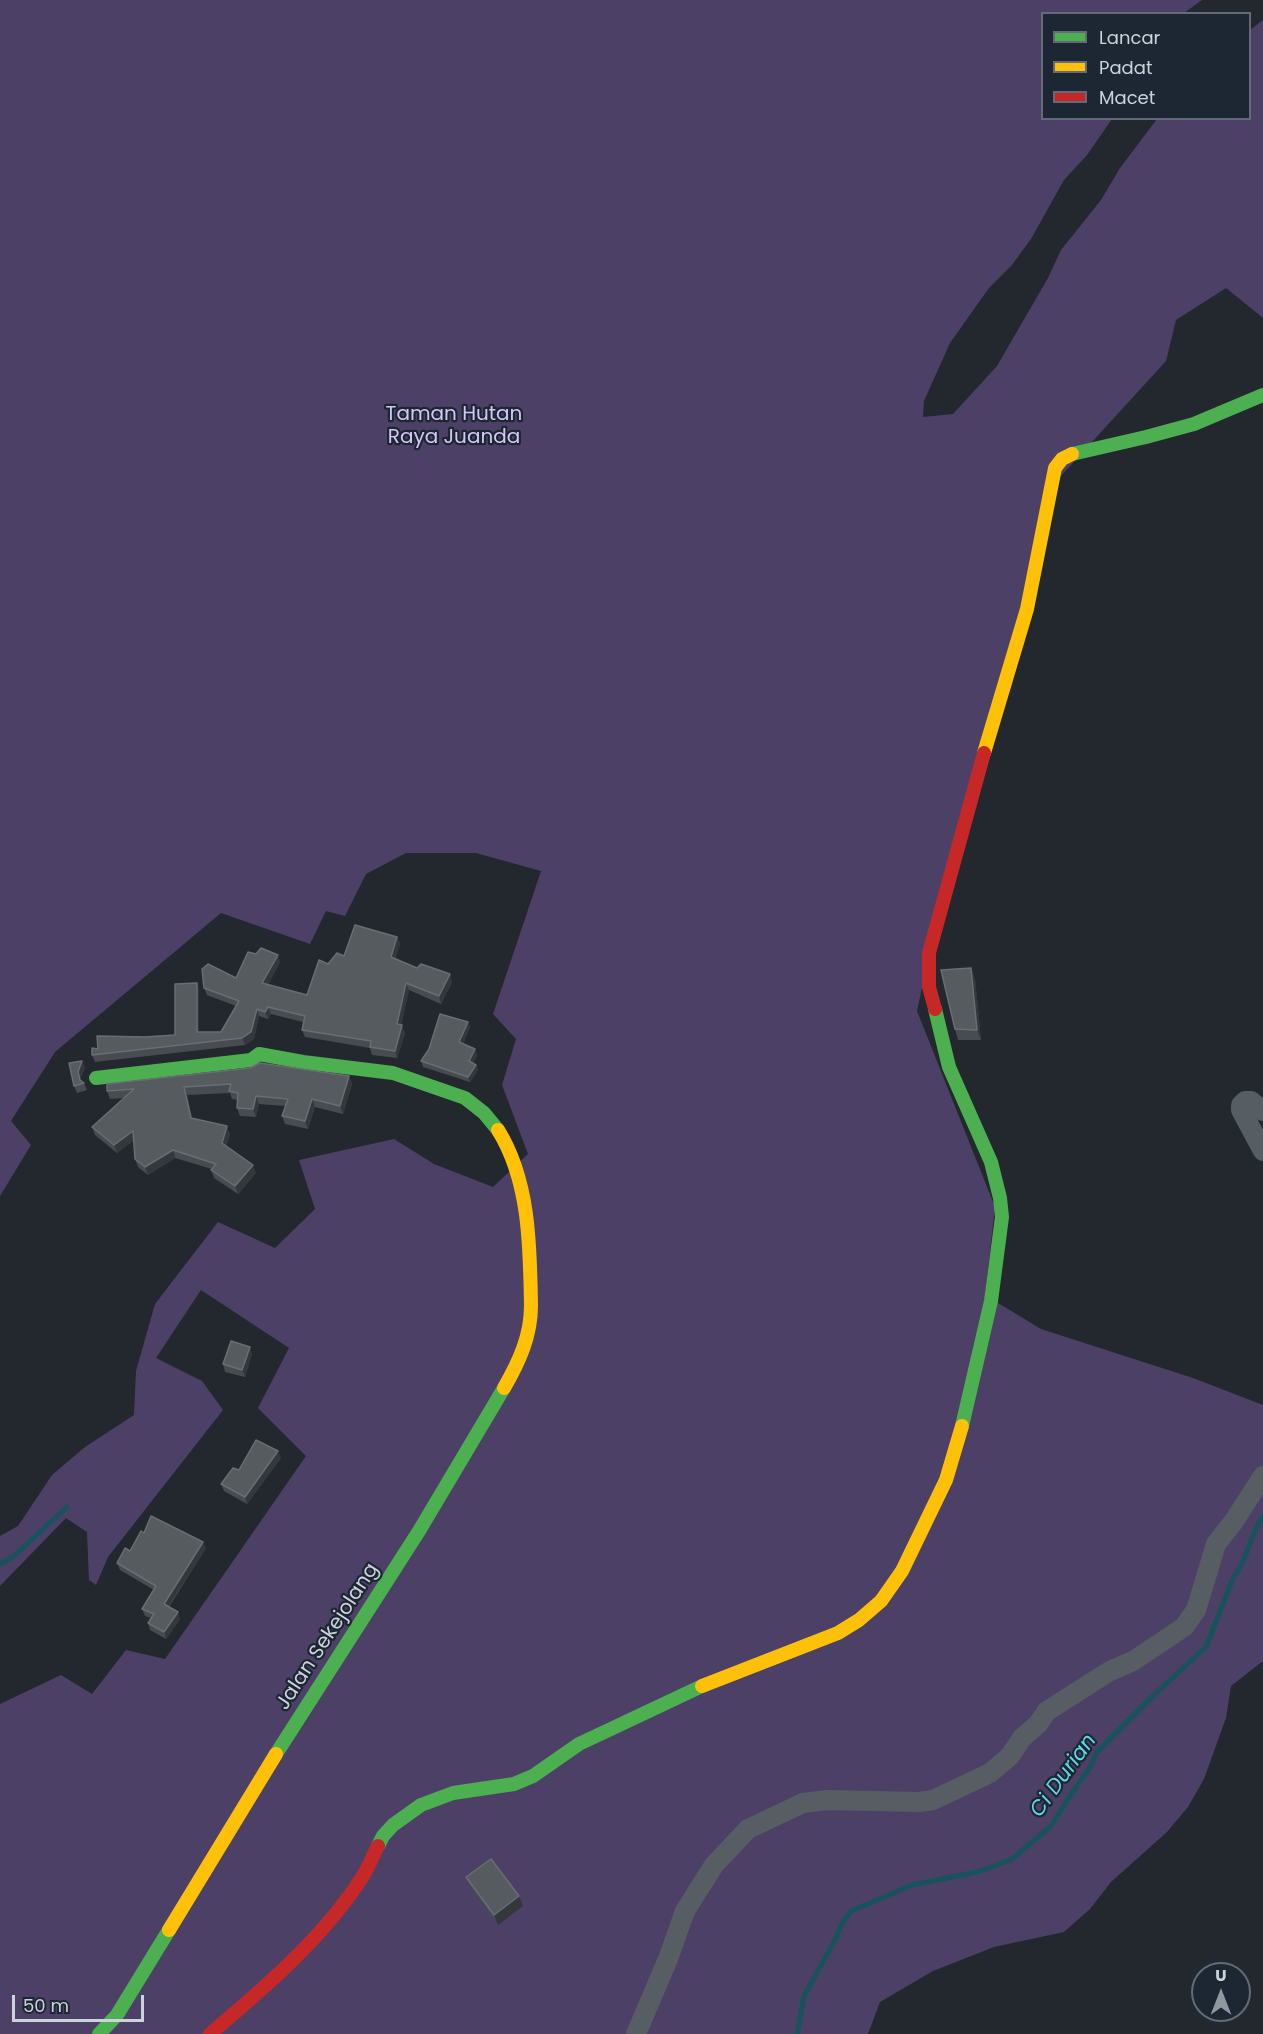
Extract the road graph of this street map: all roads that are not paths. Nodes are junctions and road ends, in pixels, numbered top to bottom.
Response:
1 (1263, 395) edge
2 (96, 1078) dead end
3 (1263, 1111) edge
4 (1263, 1151) edge
5 (1263, 1476) edge
6 (99, 2034) edge
7 (210, 2034) edge
8 (636, 2034) edge

1 - 7 street
2 - 6 street, Jalan Sekejolang
3 - 4 street
5 - 8 street

